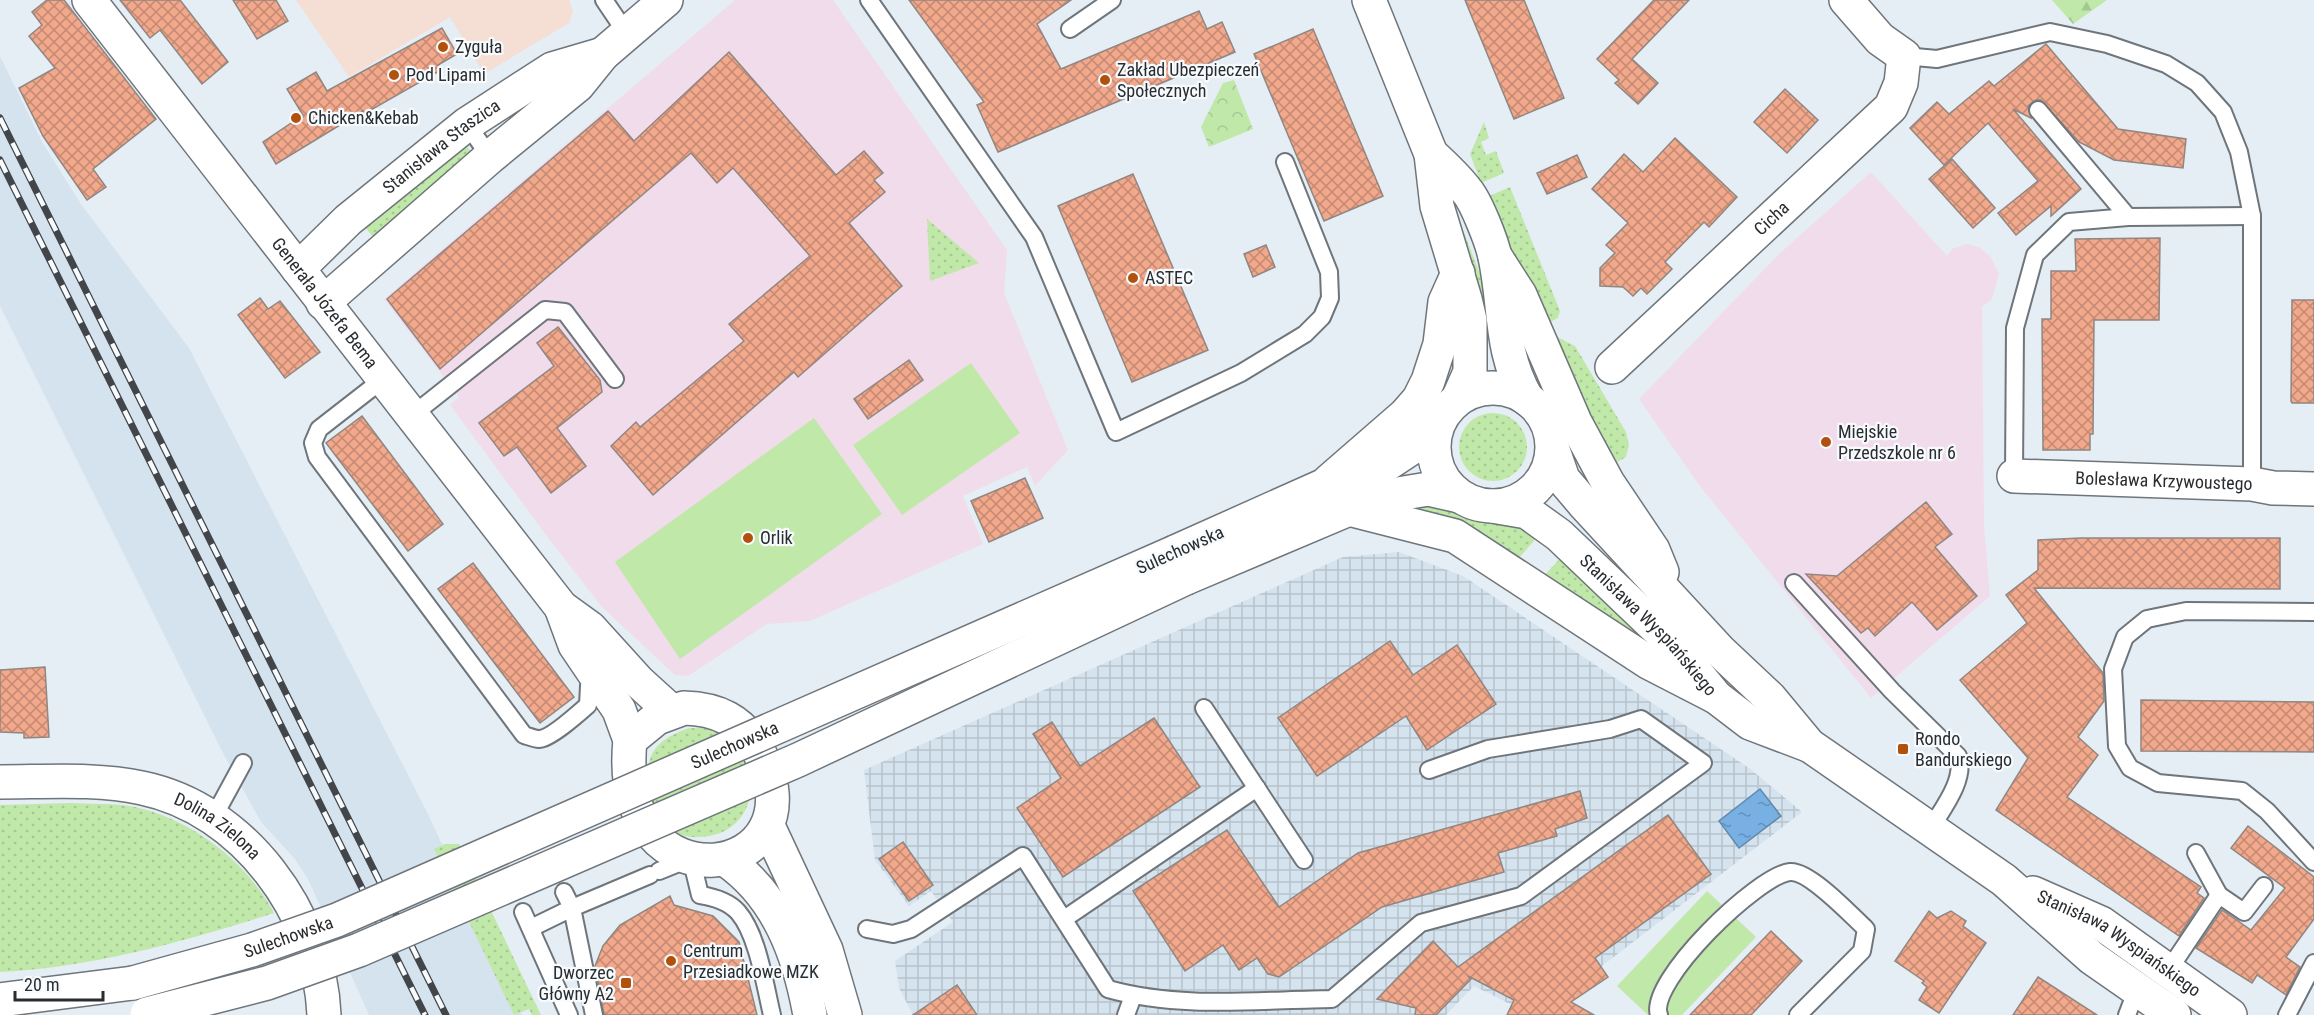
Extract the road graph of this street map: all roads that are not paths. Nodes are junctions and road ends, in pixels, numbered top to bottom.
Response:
1 (89, 0) edge
2 (604, 0) edge
3 (666, 0) edge
4 (869, 0) edge
5 (1112, 0) edge
6 (1369, 0) edge
7 (1846, 0) edge
8 (1070, 28) dead end
9 (615, 44) junction
10 (1904, 57) junction
11 (2038, 110) dead end
12 (468, 124) junction
13 (1431, 154) junction
14 (490, 157) junction
15 (1285, 162) dead end
16 (2252, 216) junction
17 (2128, 217) junction
18 (1495, 256) junction
19 (298, 269) junction
20 (1458, 273) junction
21 (324, 303) junction
22 (1612, 367) dead end
23 (615, 379) dead end
24 (382, 380) junction
25 (1527, 399) junction
26 (1449, 409) junction
27 (410, 417) junction
28 (1552, 450) junction
29 (2014, 476) joint
30 (2252, 483) junction
31 (1326, 485) junction
32 (2314, 489) edge
33 (1458, 495) junction
34 (1492, 506) junction
35 (1349, 509) junction
36 (1181, 565) junction
37 (1794, 583) dead end
38 (1673, 599) junction
39 (561, 608) junction
40 (2314, 612) edge
41 (595, 674) junction
42 (1716, 697) junction
43 (1204, 708) dead end
44 (671, 711) junction
45 (630, 740) junction
46 (1809, 745) junction
47 (243, 763) dead end
48 (1429, 770) dead end
49 (0, 782) edge
50 (1257, 788) junction
51 (212, 820) junction
52 (768, 826) junction
53 (1931, 828) junction
54 (2196, 853) dead end
55 (691, 858) junction
56 (726, 860) junction
57 (1304, 860) dead end
58 (2314, 862) edge
59 (2004, 880) junction
60 (2265, 886) dead end
61 (564, 892) dead end
62 (2219, 895) junction
63 (572, 908) junction
64 (523, 912) dead end
65 (1064, 919) junction
66 (531, 928) junction
67 (867, 929) dead end
68 (2314, 963) edge
69 (2168, 971) junction
70 (1133, 996) junction
71 (0, 1000) edge
72 (2132, 1002) edge
73 (145, 1015) edge
74 (324, 1015) edge
75 (570, 1015) edge
76 (594, 1015) edge
77 (772, 1015) edge
78 (810, 1015) edge
79 (844, 1015) edge
80 (1126, 1015) edge
81 (1659, 1015) edge
82 (1798, 1015) edge
83 (2174, 1015) edge
84 (2230, 1015) edge
85 (2287, 1015) edge

1 - 19 street, Generała Józefa Bema
2 - 9 lane
3 - 9 street, Stanisława Staszica
4 - 15 lane
5 - 8 lane
6 - 13 street
7 - 10 street
9 - 12 street, Stanisława Staszica
9 - 14 street, Stanisława Staszica
10 - 16 lane
10 - 22 street, Cicha
11 - 17 lane
12 - 14 lane
12 - 19 street, Stanisława Staszica
13 - 18 street
13 - 20 street
14 - 21 street, Stanisława Staszica
16 - 17 lane
16 - 30 lane
17 - 29 lane
18 - 25 street
18 - 38 street
19 - 21 street, Generała Józefa Bema
20 - 26 street
20 - 31 street
21 - 24 street, Generała Józefa Bema
23 - 27 lane
24 - 27 street, Generała Józefa Bema
24 - 41 lane
25 - 26 street
25 - 28 street
26 - 31 street, Sulechowska
26 - 33 street
27 - 39 street, Generała Józefa Bema
28 - 34 street
28 - 38 street, Stanisława Wyspiańskiego
29 - 30 street, Bolesława Krzywoustego
30 - 32 street, Bolesława Krzywoustego
31 - 36 street, Sulechowska
33 - 34 street
33 - 35 street, Sulechowska
34 - 42 street, Stanisława Wyspiańskiego
35 - 36 street, Sulechowska
35 - 42 street
36 - 71 street, Sulechowska, bridge
36 - 73 street, Sulechowska, bridge
37 - 53 lane
38 - 46 street, Stanisława Wyspiańskiego
39 - 41 street, Generała Józefa Bema
39 - 44 street, Generała Józefa Bema
40 - 58 lane
41 - 45 street, Generała Józefa Bema
42 - 46 street, Stanisława Wyspiańskiego
43 - 50 lane
44 - 45 street
44 - 52 street
45 - 55 street
46 - 53 street, Stanisława Wyspiańskiego
47 - 51 lane
48 - 70 lane
49 - 51 street, Dolina Zielona
50 - 57 lane
50 - 65 lane
51 - 74 street, Dolina Zielona
52 - 56 street
52 - 79 street
53 - 59 street, Stanisława Wyspiańskiego
54 - 62 lane
55 - 56 street
55 - 63 lane
55 - 77 lane
56 - 78 street
59 - 69 street, Stanisława Wyspiańskiego
59 - 72 street, Stanisława Wyspiańskiego
60 - 62 lane
61 - 63 lane
62 - 69 lane
63 - 66 lane
63 - 76 lane
64 - 66 lane
65 - 67 lane
65 - 70 lane
66 - 75 lane
68 - 85 lane
69 - 84 street, Stanisława Wyspiańskiego
70 - 80 lane
72 - 83 street, Stanisława Wyspiańskiego
81 - 82 lane

